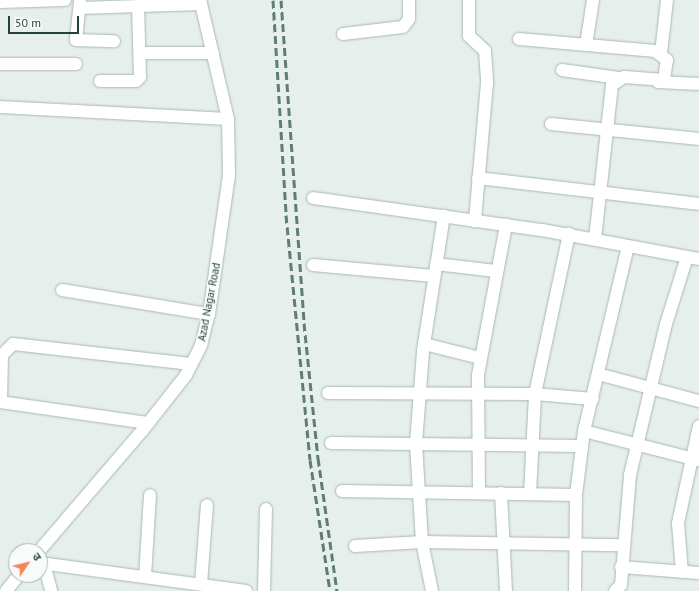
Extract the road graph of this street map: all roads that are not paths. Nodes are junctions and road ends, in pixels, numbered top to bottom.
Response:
1 (65, 0) edge
2 (409, 0) edge
3 (469, 0) edge
4 (593, 0) edge
5 (667, 0) edge
6 (0, 2) edge
7 (201, 2) edge
8 (80, 4) edge
9 (138, 6) junction
10 (343, 34) dead end
11 (519, 39) dead end
12 (114, 41) dead end
13 (586, 45) junction
14 (140, 53) junction
15 (213, 53) junction
16 (661, 53) junction
17 (0, 64) edge
18 (76, 64) dead end
19 (562, 70) dead end
20 (618, 78) junction
21 (100, 81) dead end
22 (658, 82) junction
23 (699, 84) edge
24 (0, 107) edge
25 (228, 119) junction
26 (551, 124) dead end
27 (607, 132) junction
28 (699, 139) edge
29 (478, 178) junction
30 (600, 190) junction
31 (313, 198) dead end
32 (699, 204) edge
33 (444, 216) junction
34 (475, 221) junction
35 (506, 225) junction
36 (569, 234) junction
37 (595, 239) junction
38 (628, 247) junction
39 (693, 258) edge
40 (436, 264) junction
41 (313, 265) dead end
42 (496, 271) junction
43 (434, 276) junction
44 (62, 290) dead end
45 (209, 314) junction
46 (424, 344) junction
47 (480, 358) junction
48 (191, 364) junction
49 (598, 374) junction
50 (650, 387) junction
51 (328, 393) dead end
52 (418, 394) junction
53 (477, 394) junction
54 (535, 394) junction
55 (593, 399) junction
56 (699, 401) edge
57 (1, 402) edge
58 (148, 423) junction
59 (699, 426) edge
60 (584, 431) junction
61 (331, 442) dead end
62 (480, 442) junction
63 (416, 443) junction
64 (532, 443) junction
65 (637, 443) junction
66 (582, 446) junction
67 (695, 459) edge
68 (342, 491) dead end
69 (417, 491) junction
70 (480, 491) junction
71 (501, 492) junction
72 (530, 494) junction
73 (150, 495) dead end
74 (576, 495) junction
75 (207, 505) dead end
76 (266, 509) dead end
77 (422, 542) junction
78 (46, 543) edge
79 (503, 543) junction
80 (622, 545) junction
81 (355, 546) dead end
82 (574, 547) junction
83 (48, 564) edge
84 (621, 567) junction
85 (682, 572) junction
86 (699, 573) edge
87 (145, 577) junction
88 (12, 583) edge
89 (202, 584) junction
90 (6, 591) edge
91 (246, 591) edge
92 (264, 591) edge
93 (432, 591) edge
94 (506, 591) edge
95 (576, 591) edge
96 (615, 591) edge

1 - 6 street
2 - 10 street
3 - 29 street
4 - 13 street
5 - 16 street
7 - 9 street
7 - 15 street, Azad Nagar Road
8 - 9 street
8 - 12 street
9 - 14 street
11 - 13 street
13 - 16 street
14 - 15 street
14 - 21 street
15 - 25 street, Azad Nagar Road
16 - 22 street
17 - 18 street
19 - 20 street
20 - 22 street
20 - 27 street
22 - 23 street
24 - 25 street
25 - 45 street, Azad Nagar Road
26 - 27 street
27 - 28 street
27 - 30 street
29 - 30 street
29 - 34 street
30 - 32 street
30 - 37 street
31 - 33 street
33 - 34 street
33 - 40 street
34 - 35 street
35 - 36 street
35 - 42 street
36 - 37 street
36 - 54 street
37 - 38 street
38 - 39 street
38 - 49 street
39 - 50 street
40 - 42 street
40 - 43 street
41 - 43 street
42 - 47 street
43 - 46 street
44 - 45 street
45 - 48 street, Azad Nagar Road
46 - 47 street
46 - 52 street
47 - 53 street
48 - 57 street
48 - 58 street, Azad Nagar Road
49 - 50 street
49 - 55 street
50 - 56 street
50 - 65 street
51 - 52 street
52 - 53 street
52 - 63 street
53 - 54 street
53 - 62 street
54 - 55 street
54 - 64 street
55 - 60 street
57 - 58 street
58 - 78 street, Azad Nagar Road
59 - 67 street
60 - 65 street
60 - 66 street
61 - 63 street
62 - 63 street
62 - 64 street
62 - 70 street
63 - 69 street
64 - 66 street
64 - 72 street
65 - 67 street
65 - 80 street
66 - 74 street
67 - 85 street
68 - 69 street
69 - 70 street
69 - 77 street
70 - 71 street
71 - 72 street
71 - 79 street
72 - 74 street
73 - 87 street
74 - 82 street
75 - 89 street
76 - 92 street
77 - 79 street
77 - 81 street
77 - 93 street
79 - 82 street
79 - 94 street
80 - 82 street
80 - 84 street
82 - 95 street
83 - 87 street
84 - 85 street
84 - 96 street
85 - 86 street
87 - 89 street
88 - 90 street
89 - 91 street

